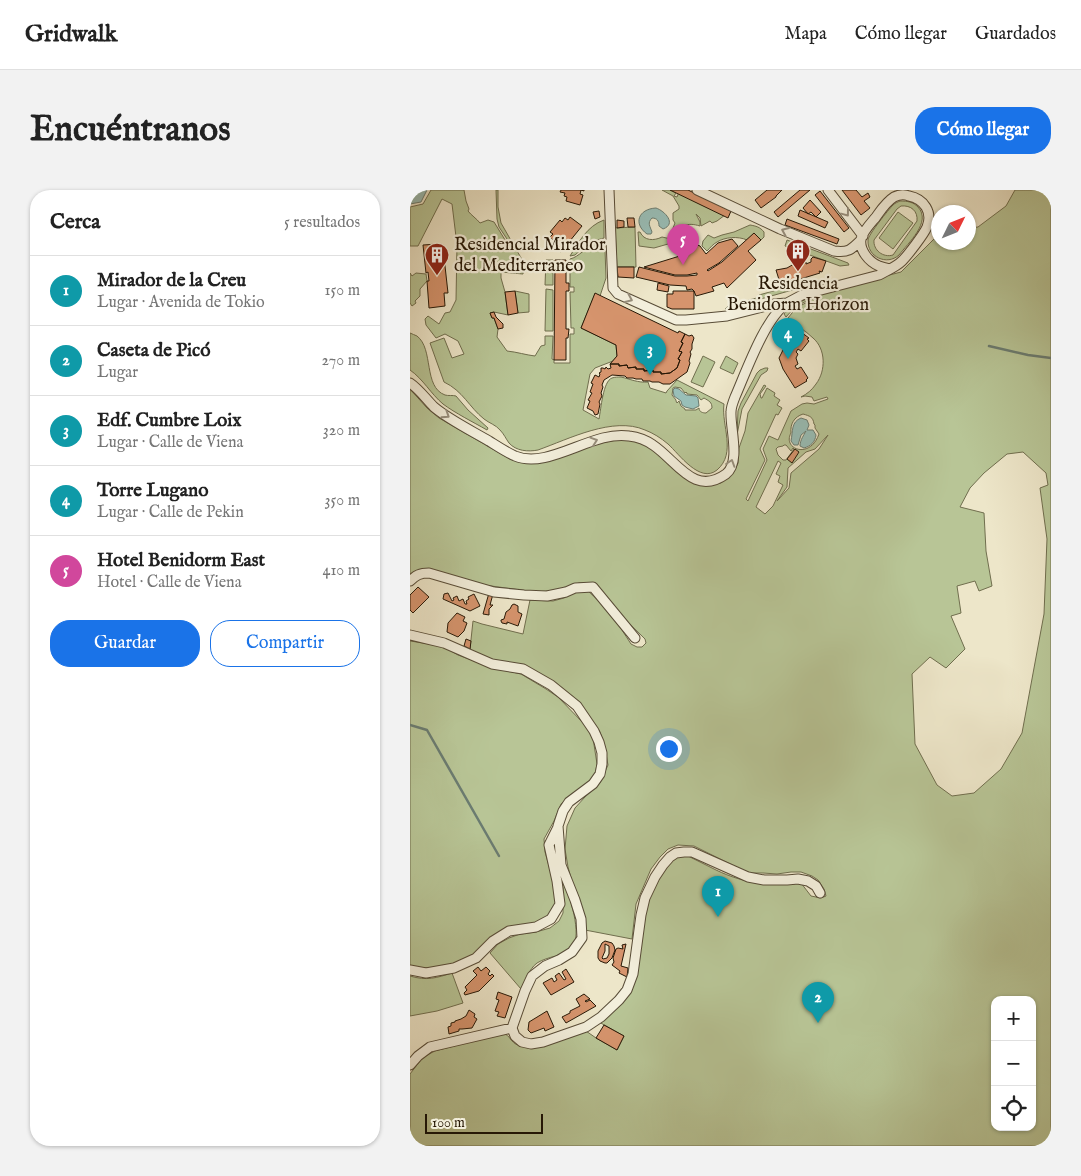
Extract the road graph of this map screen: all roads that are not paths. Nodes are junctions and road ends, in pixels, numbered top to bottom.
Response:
1 (609, 190) edge
2 (697, 190) edge
3 (828, 190) edge
4 (915, 194) edge
5 (862, 238) junction
6 (890, 269) junction
7 (787, 303) junction
8 (410, 383) edge
9 (410, 581) edge
10 (411, 633) edge
11 (635, 638) dead end
12 (558, 826) junction
13 (820, 893) dead end
14 (410, 970) edge
15 (512, 1028) junction
16 (410, 1066) edge

1 -> 7 street
5 -> 2 street
3 -> 5 street
4 - 5 street
4 - 6 street
5 - 6 street
6 - 7 street
8 -> 7 street
9 - 11 street
10 - 12 street
12 - 14 street
12 - 15 street
13 - 15 street
15 - 16 street

